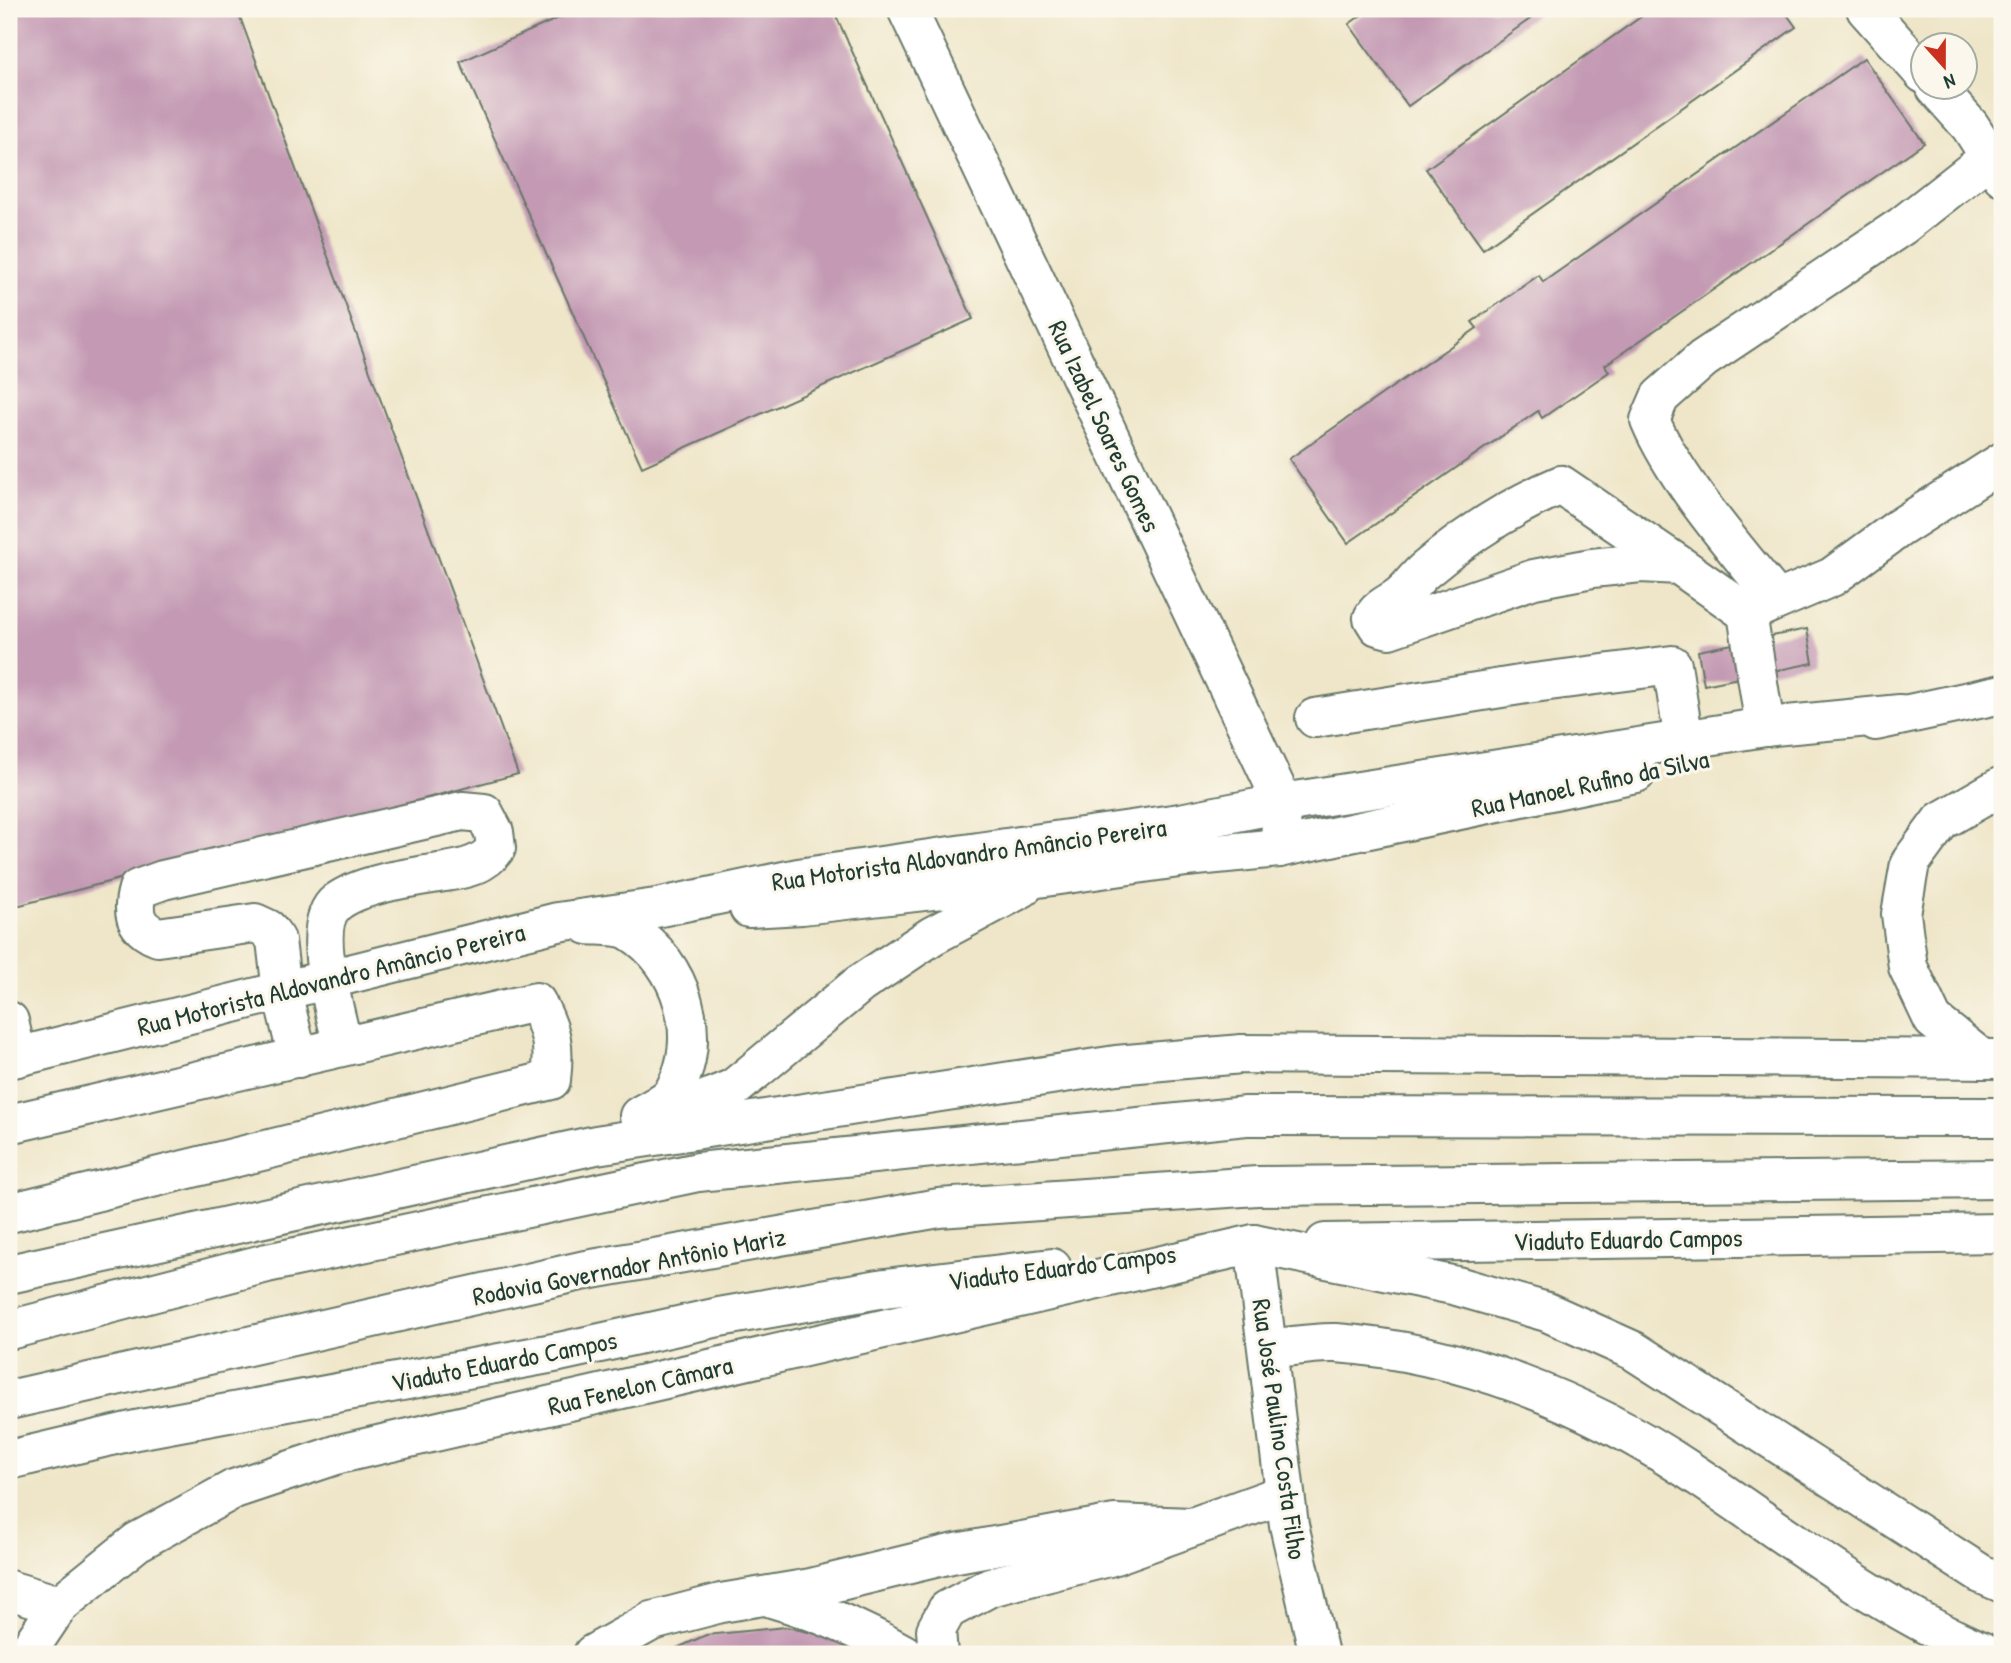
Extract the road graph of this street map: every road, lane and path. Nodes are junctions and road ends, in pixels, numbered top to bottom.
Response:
1 (907, 9) edge
2 (1866, 9) edge
3 (1910, 59) edge
4 (1949, 102) edge
5 (1996, 167) edge
6 (2002, 462) edge
7 (1679, 565) junction
8 (1762, 607) junction
9 (2002, 694) edge
10 (1900, 715) junction
11 (1315, 718) dead end
12 (1765, 727) junction
13 (1684, 741) junction
14 (2002, 786) edge
15 (1283, 803) junction
16 (1109, 834) junction
17 (1279, 848) junction
18 (1038, 878) junction
19 (656, 908) junction
20 (558, 922) junction
21 (328, 979) junction
22 (282, 992) junction
23 (12, 1045) edge
24 (343, 1046) junction
25 (298, 1058) junction
26 (1992, 1059) edge
27 (2002, 1117) edge
28 (9, 1124) edge
29 (596, 1145) junction
30 (2002, 1179) edge
31 (9, 1213) edge
32 (2002, 1233) edge
33 (1254, 1244) junction
34 (9, 1274) edge
35 (9, 1330) edge
36 (1268, 1349) junction
37 (9, 1400) edge
38 (9, 1461) edge
39 (1284, 1494) junction
40 (1191, 1527) junction
41 (2002, 1583) edge
42 (9, 1590) edge
43 (764, 1596) junction
44 (59, 1605) junction
45 (26, 1654) edge
46 (593, 1654) edge
47 (904, 1654) edge
48 (938, 1654) edge
49 (1319, 1654) edge
50 (1988, 1654) edge

1 - 15 main road, Rua Izabel Soares Gomes
2 - 3 main road
4 - 5 main road
5 - 8 main road
6 - 8 main road
7 - 7 main road
7 - 8 main road
8 - 12 main road
9 - 10 main road, Rua Manoel Rufino da Silva
10 - 12 main road, Rua Manoel Rufino da Silva
10 - 17 main road, Rua Manoel Rufino da Silva
11 - 13 main road
12 - 13 main road, Rua Manoel Rufino da Silva
13 - 15 main road, Rua Manoel Rufino da Silva
14 - 26 main road
15 - 16 main road, Rua Motorista Aldovandro Amâncio Pereira
15 - 17 main road
16 - 18 main road
16 - 19 main road, Rua Motorista Aldovandro Amâncio Pereira
17 - 18 main road, Rua Motorista Aldovandro Amâncio Pereira
18 - 19 main road, Rua Motorista Aldovandro Amâncio Pereira
18 - 29 main road
19 - 20 main road, Rua Motorista Aldovandro Amâncio Pereira
20 - 21 main road, Rua Motorista Aldovandro Amâncio Pereira
20 - 29 main road
21 - 22 main road, Rua Motorista Aldovandro Amâncio Pereira
21 - 22 main road
21 - 24 main road
22 - 23 main road, Rua Motorista Aldovandro Amâncio Pereira
22 - 25 main road
24 - 25 main road
24 - 31 main road
25 - 28 main road
26 - 29 main road
27 - 35 main road
29 - 34 main road
30 - 37 main road, Rodovia Governador Antônio Mariz
32 - 33 main road, Viaduto Eduardo Campos
33 - 36 main road, Rua José Paulino Costa Filho
33 - 38 main road, Viaduto Eduardo Campos
33 - 41 main road
33 - 44 main road, Rua Fenelon Câmara
36 - 39 main road, Rua José Paulino Costa Filho
36 - 50 main road
39 - 40 main road
39 - 49 main road, Rua José Paulino Costa Filho
40 - 43 main road
40 - 48 main road
42 - 44 main road
43 - 46 main road
43 - 47 main road
44 - 45 main road, Rua Fenelon Câmara

